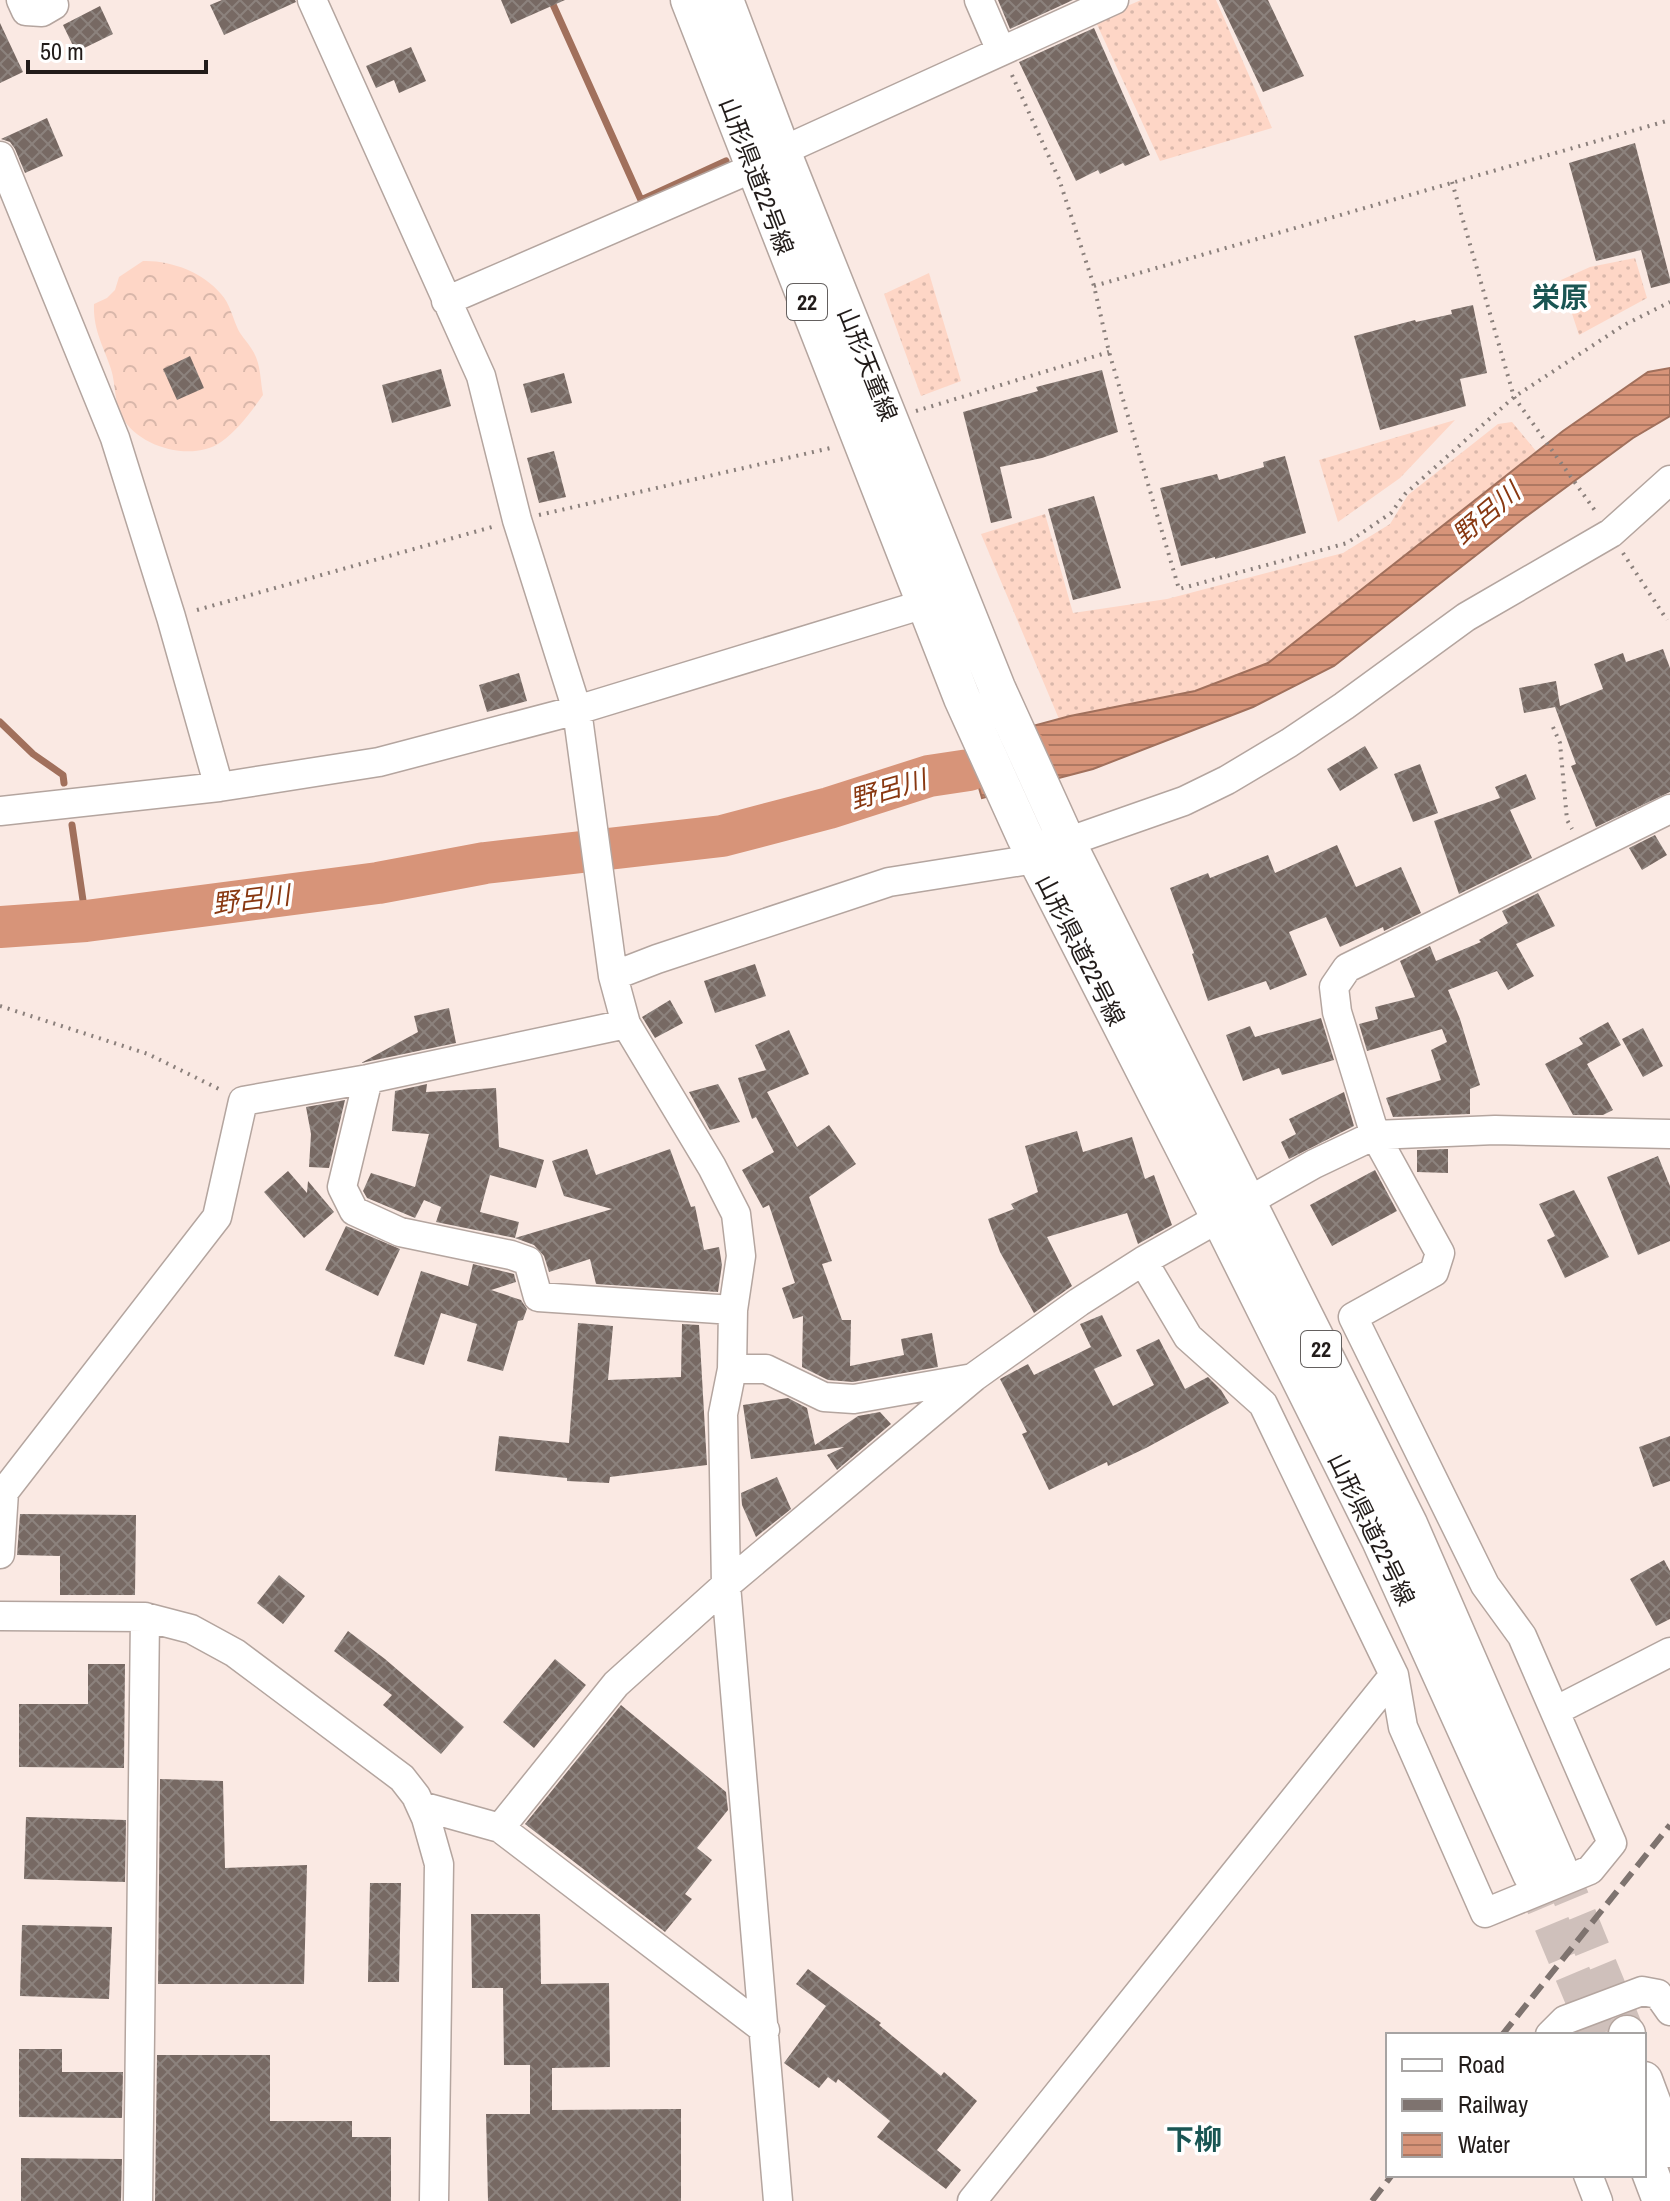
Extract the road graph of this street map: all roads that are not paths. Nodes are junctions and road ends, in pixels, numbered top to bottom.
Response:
1 (21, 0) edge
2 (689, 0) edge
3 (725, 0) edge
4 (979, 0) edge
5 (1114, 0) edge
6 (324, 4) edge
7 (54, 5) dead end
8 (1001, 51) junction
9 (0, 156) edge
10 (768, 159) junction
11 (446, 301) junction
12 (1670, 480) edge
13 (943, 598) junction
14 (577, 710) junction
15 (219, 787) junction
16 (1670, 809) edge
17 (0, 811) edge
18 (1063, 832) junction
19 (1030, 848) junction
20 (613, 976) junction
21 (626, 1024) junction
22 (368, 1079) junction
23 (1670, 1134) edge
24 (1375, 1135) junction
25 (1233, 1210) junction
26 (1143, 1261) junction
27 (733, 1310) junction
28 (732, 1369) junction
29 (974, 1377) junction
30 (0, 1554) edge
31 (726, 1585) junction
32 (0, 1616) edge
33 (145, 1617) junction
34 (1670, 1652) edge
35 (1394, 1675) junction
36 (1555, 1711) junction
37 (421, 1806) junction
38 (500, 1828) junction
39 (1545, 1870) tunnel mouth
40 (1670, 2011) edge
41 (765, 2030) junction
42 (1552, 2033) edge
43 (1646, 2085) edge
44 (1670, 2149) edge
45 (1646, 2161) edge
46 (1589, 2177) edge
47 (138, 2201) edge
48 (434, 2201) edge
49 (778, 2201) edge
50 (972, 2201) edge
51 (1598, 2201) edge
52 (1661, 2201) edge

1 - 7 street
2 - 10 main road, 山形県道22号線 / 22
3 - 10 main road, 山形天童線 / 22
4 - 8 street
5 - 8 street
6 - 11 street
8 - 10 street
9 - 15 street
10 - 11 street
10 - 13 main road, 山形県道22号線 / 22
10 - 13 main road, 山形天童線 / 22
11 - 14 street
12 - 18 street
13 - 14 street
13 - 18 main road, 山形県道22号線 / 22
13 - 19 main road, 山形県道22号線 / 22
14 - 15 street
14 - 20 street
15 - 17 street
16 - 24 street
18 - 25 main road, 山形県道22号線 / 22
19 - 20 street
19 - 25 main road, 山形県道22号線 / 22
20 - 21 street
21 - 22 street
21 - 27 street
22 - 27 street
22 - 30 street
23 - 24 street
24 - 25 street
24 - 36 street
25 - 26 street
25 - 39 main road, 山形県道22号線 / 22
26 - 29 street
26 - 35 street
27 - 28 street
28 - 29 street
28 - 31 street
29 - 31 street
31 - 38 street
31 - 41 street
32 - 33 street
33 - 37 street
33 - 47 street
34 - 36 street
35 - 36 street
35 - 50 street
37 - 38 street
37 - 48 street
38 - 41 street
40 - 42 street
41 - 49 street
43 - 44 main road
45 - 52 main road
46 - 51 street

